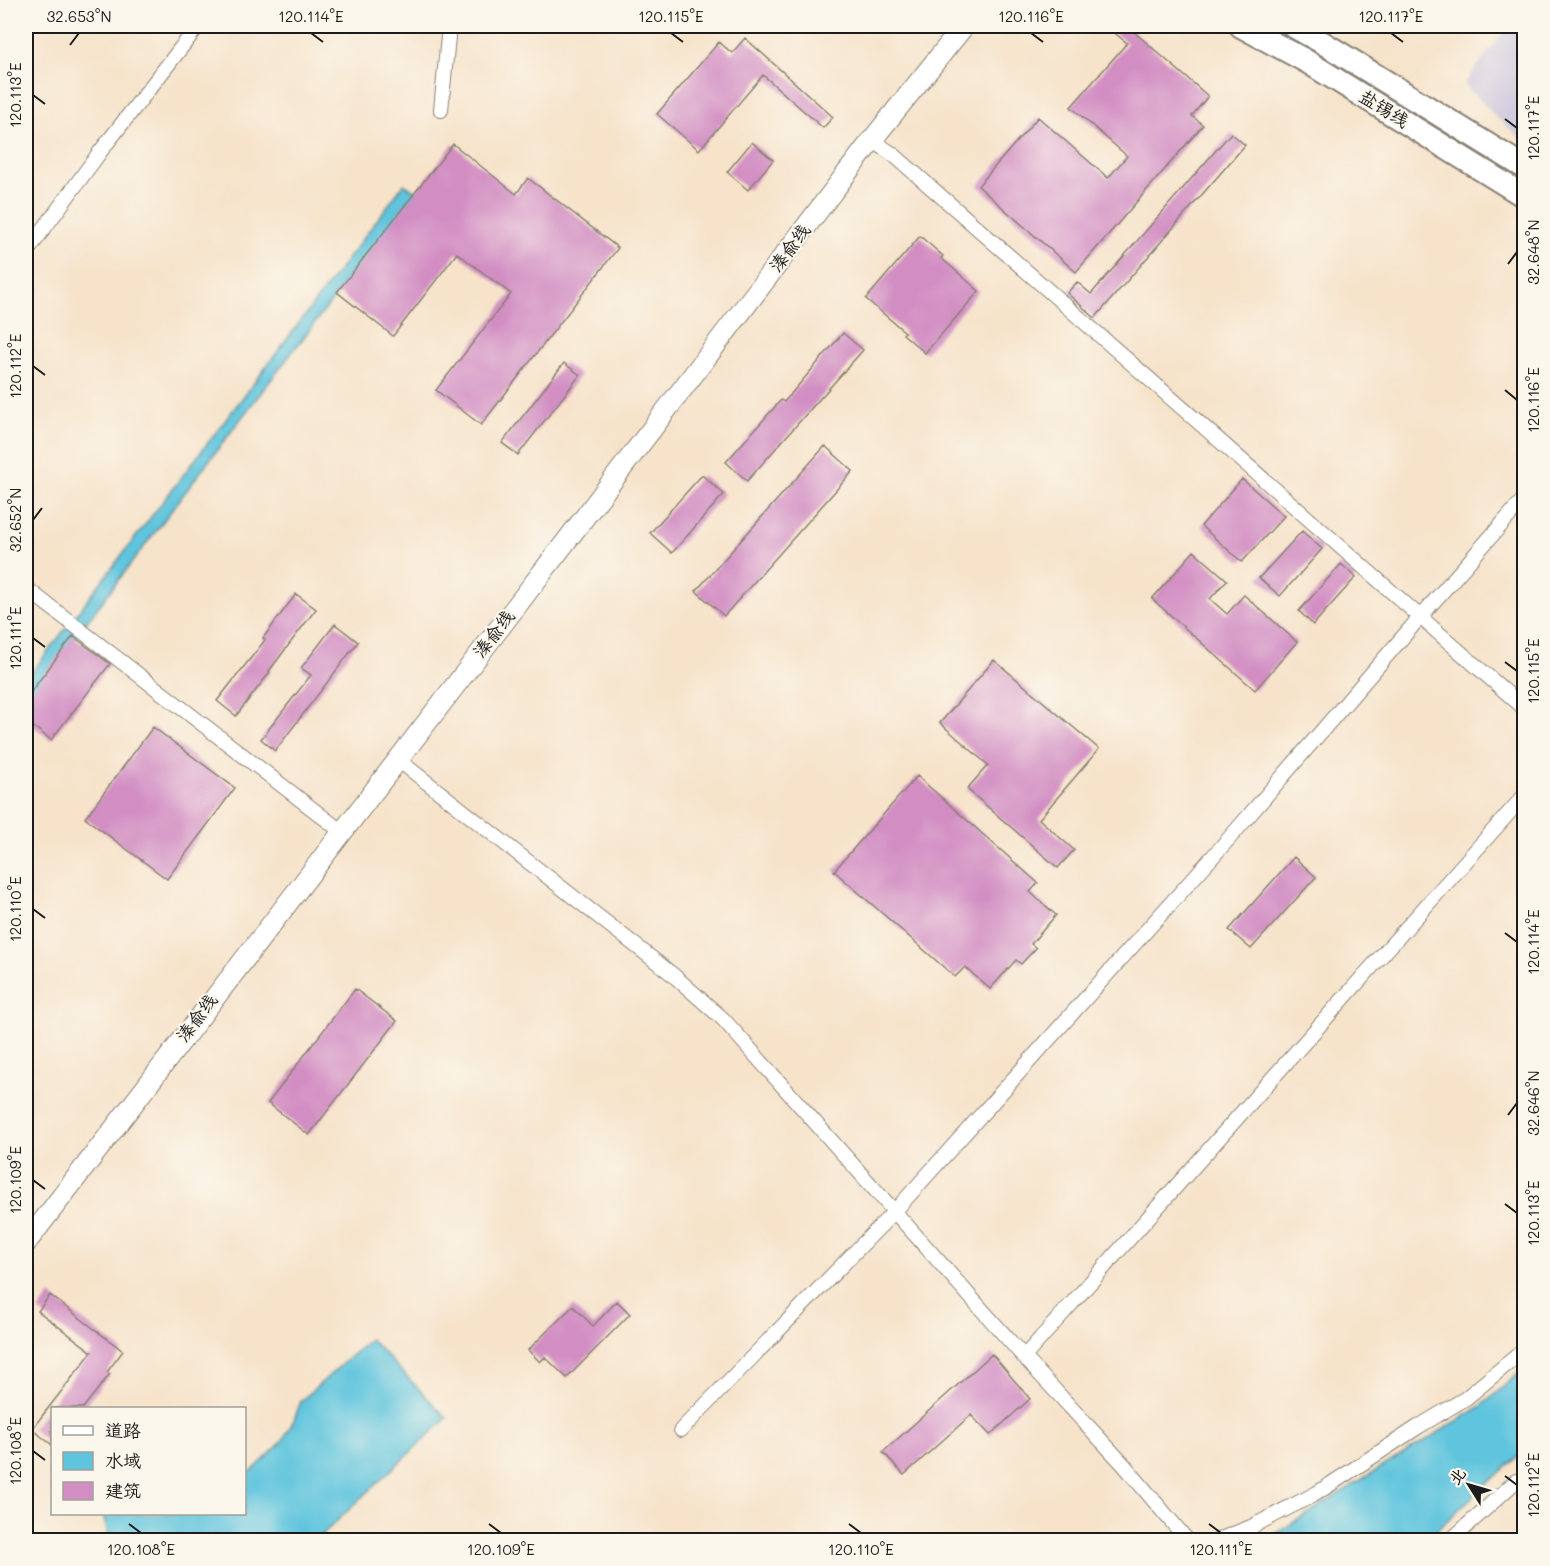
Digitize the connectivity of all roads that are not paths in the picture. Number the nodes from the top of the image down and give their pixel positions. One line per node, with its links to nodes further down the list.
1 (198, 26): 10 (street)
2 (449, 26): 6 (street)
3 (964, 26): 7 (main road, 溱俞线)
4 (1241, 26): 9 (main road, 盐锡线)
5 (1293, 26): 8 (main road, 盐锡线)
6 (441, 110)
7 (872, 140): 13 (street); 15 (main road, 溱俞线)
8 (1524, 167)
9 (1524, 196)
10 (26, 253)
11 (1524, 499): 13 (street)
12 (26, 588): 17 (street)
13 (1421, 616): 14 (street); 18 (street)
14 (1524, 708)
15 (398, 759): 17 (main road, 溱俞线); 18 (street)
16 (1524, 796): 21 (street)
17 (341, 831): 19 (main road, 溱俞线)
18 (894, 1212): 21 (street); 22 (street)
19 (26, 1243)
20 (1524, 1350): 25 (street)
21 (1024, 1357): 24 (street)
22 (681, 1430)
23 (1524, 1479): 26 (street)
24 (1187, 1540)
25 (1218, 1540)
26 (1451, 1540)

